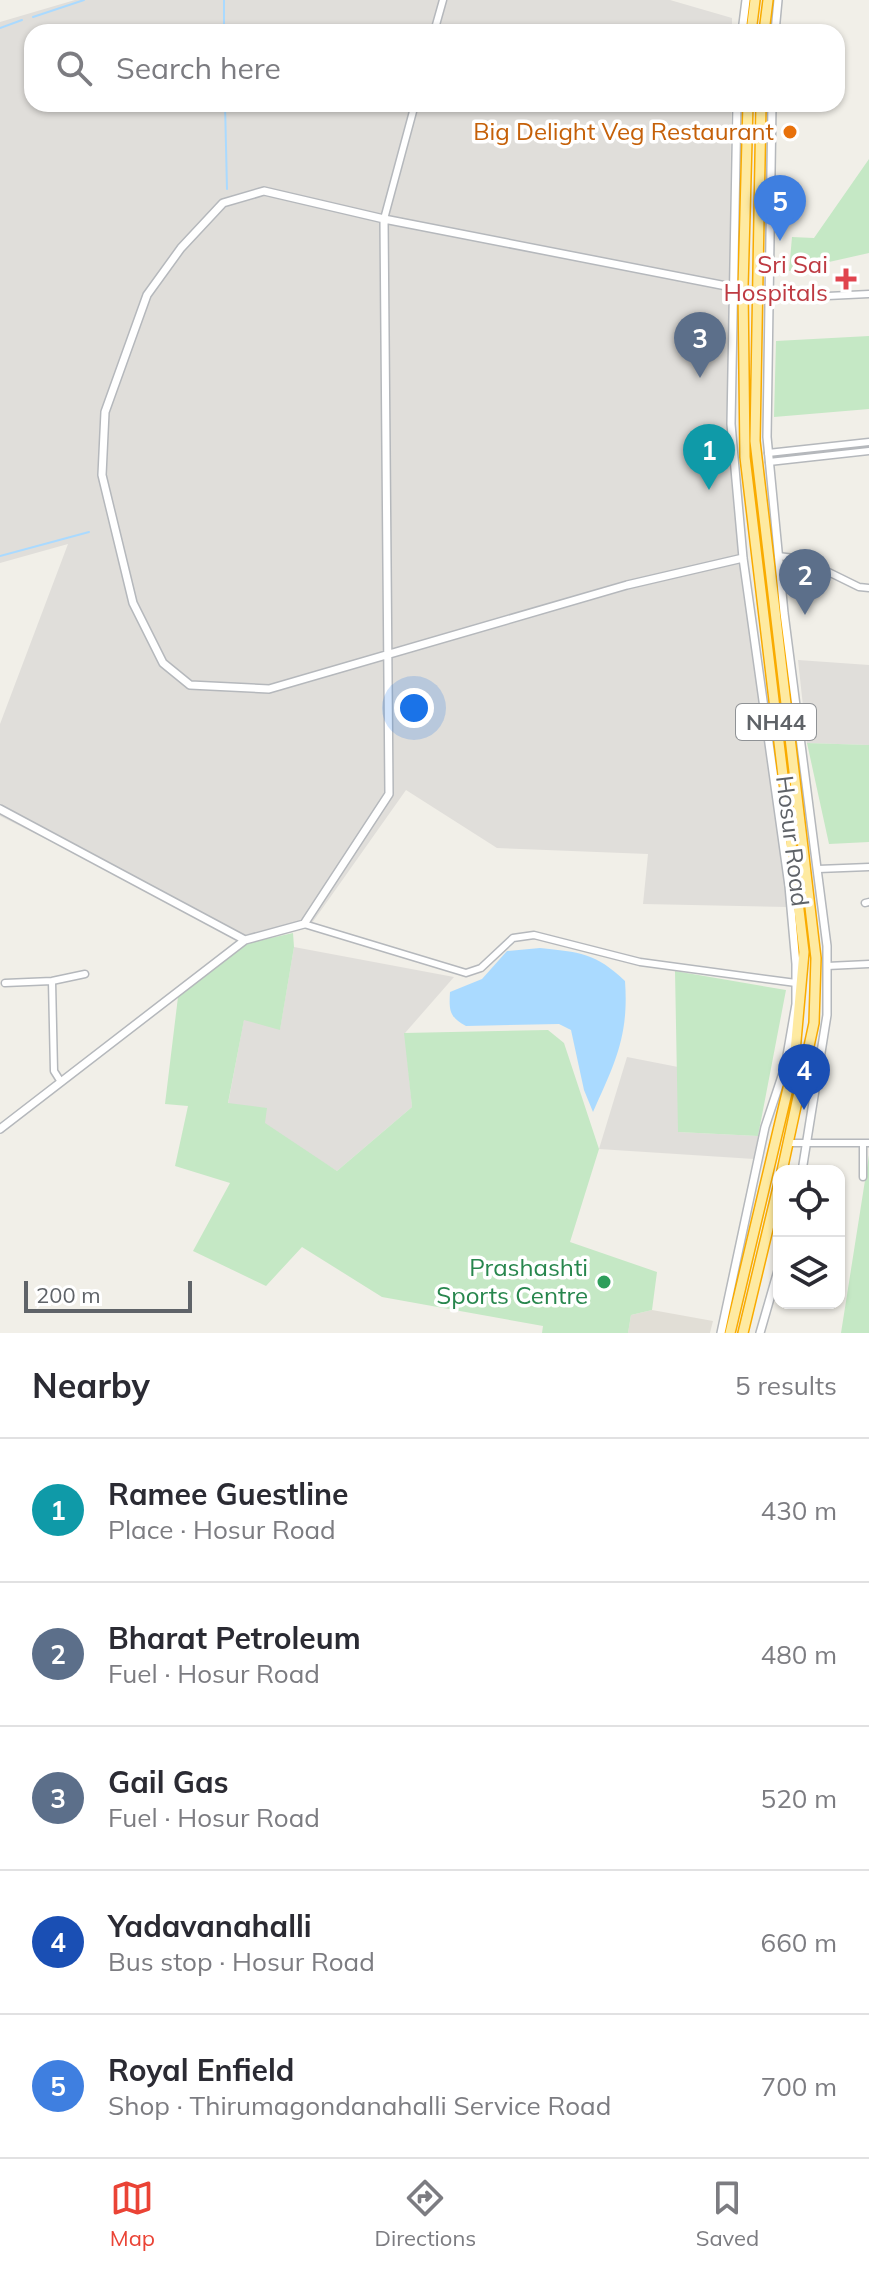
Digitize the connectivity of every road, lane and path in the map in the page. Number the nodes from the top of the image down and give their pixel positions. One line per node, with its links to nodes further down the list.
1 (443, 0): 6 (street)
2 (746, 0): 7 (street)
3 (755, 0): 8 (highway)
4 (768, 0): 9 (highway)
5 (778, 0): 10 (street)
6 (436, 24)
7 (743, 24)
8 (752, 24)
9 (765, 24)
10 (776, 24)
11 (413, 112): 16 (street)
12 (737, 112): 17 (street)
13 (748, 112): 17 (highway, Hosur Road / NH44)
14 (761, 112): 19 (highway, Hosur Road / NH44)
15 (772, 112): 18 (street)
16 (384, 219): 17 (street); 27 (street); 27 (street)
17 (739, 290): 19 (street); 25 (street); 31 (highway, Hosur Road / NH44)
18 (767, 290): 19 (street); 20 (street); 23 (street)
19 (756, 292): 42 (highway, Hosur Road / NH44)
20 (869, 294)
21 (869, 442): 23 (street)
22 (869, 451): 23 (street)
23 (769, 457): 24 (street)
24 (778, 556): 26 (street); 30 (street)
25 (743, 558): 27 (street); 31 (street)
26 (869, 588)
27 (386, 655): 32 (street)
28 (0, 809): 33 (street)
29 (869, 867): 30 (street)
30 (818, 869): 35 (street)
31 (795, 901): 39 (street); 49 (highway, Hosur Road / NH44)
32 (304, 924): 33 (street); 39 (street)
33 (245, 940): 40 (street)
34 (869, 964): 35 (street)
35 (827, 966): 44 (street)
36 (85, 974): 37 (street)
37 (52, 981): 38 (street); 40 (street)
38 (5, 983)
39 (796, 983): 49 (street)
40 (61, 1082): 41 (street)
41 (0, 1129)
42 (788, 1143): 44 (street); 45 (highway, Hosur Road / NH44)
43 (866, 1143): 44 (street); 47 (street)
44 (806, 1144): 46 (street)
45 (783, 1165)
46 (803, 1165)
47 (863, 1177)
48 (773, 1208): 53 (highway)
49 (745, 1249): 51 (street); 52 (highway, Hosur Road / NH44)
50 (773, 1288): 54 (street)
51 (721, 1333)
52 (730, 1333)
53 (743, 1333)
54 (760, 1333)

